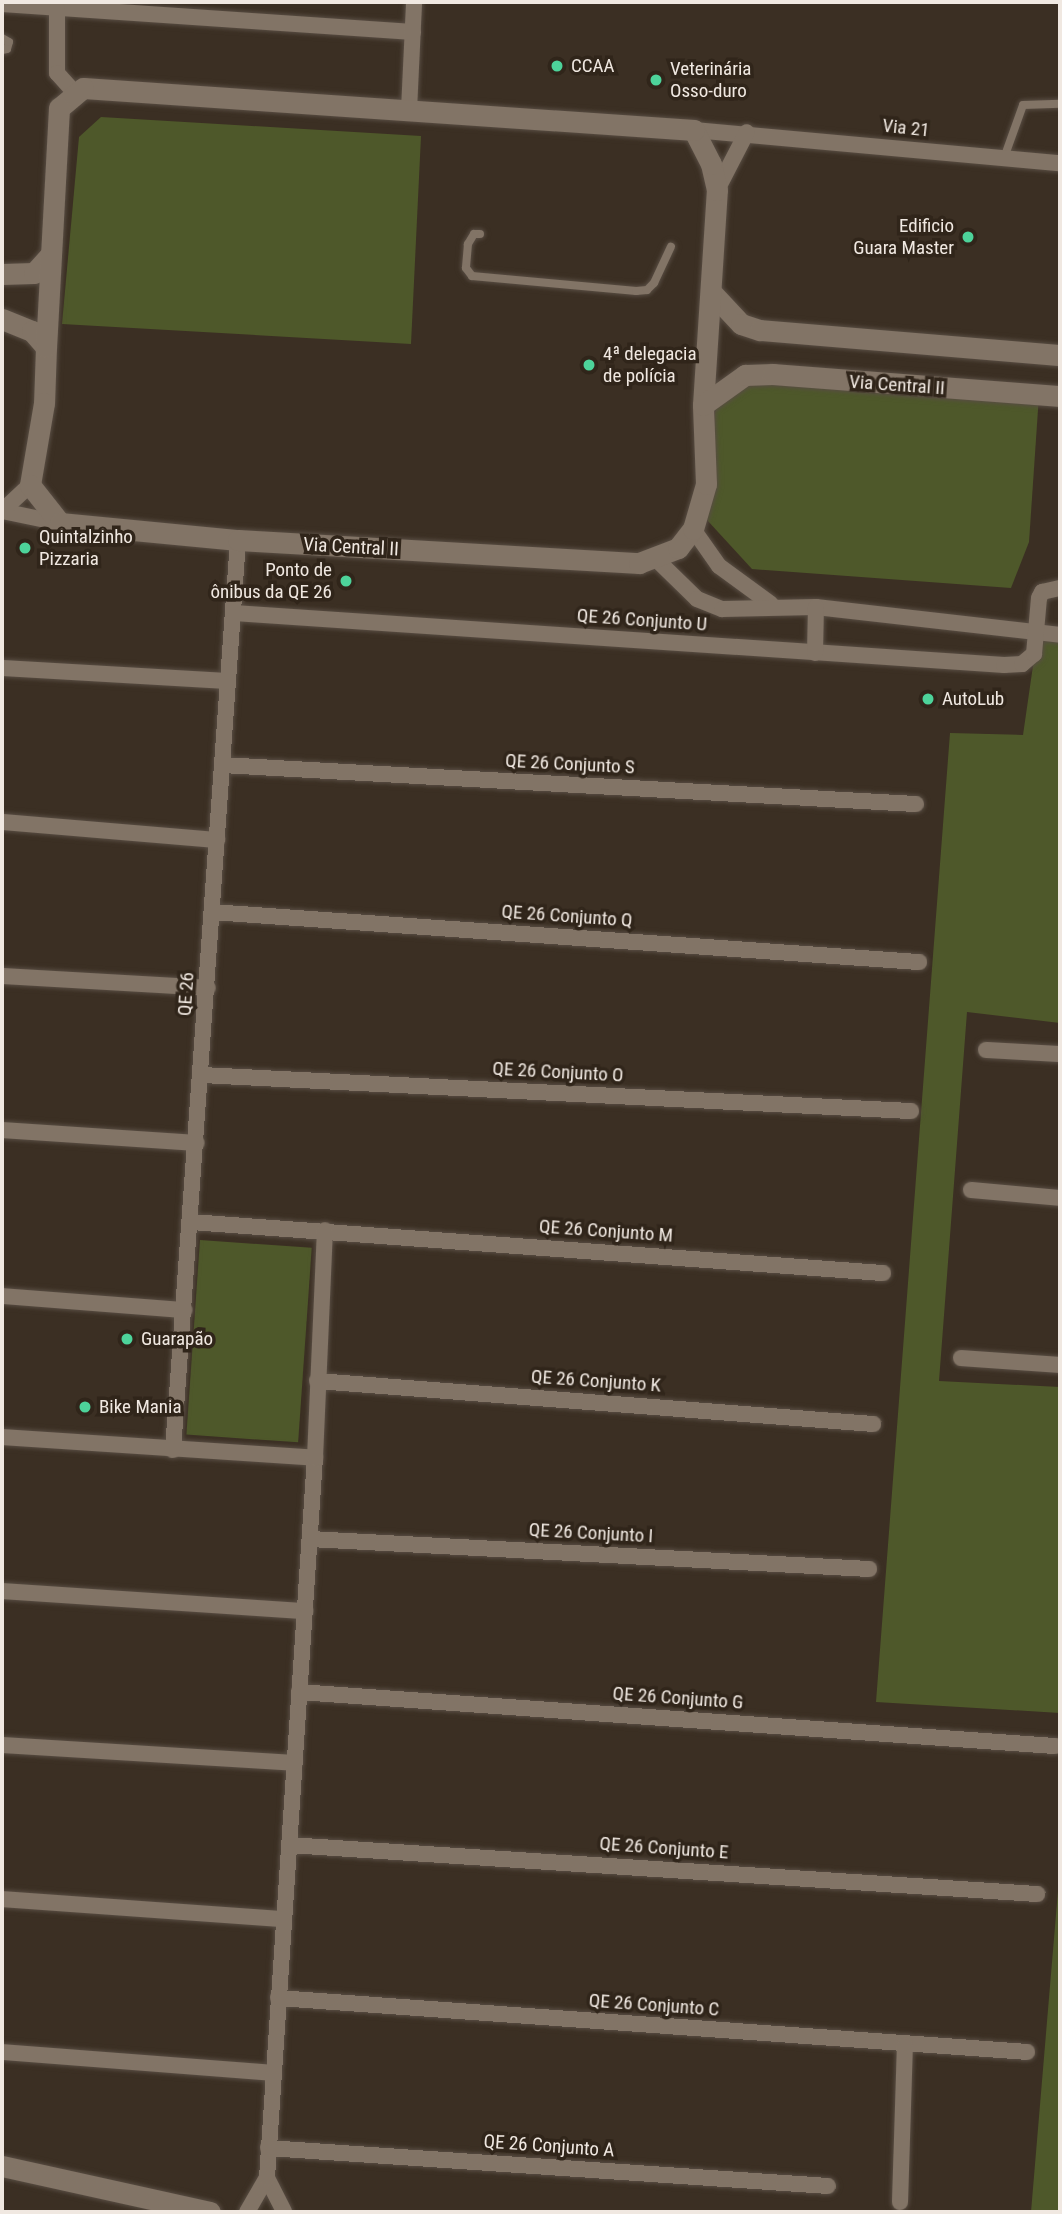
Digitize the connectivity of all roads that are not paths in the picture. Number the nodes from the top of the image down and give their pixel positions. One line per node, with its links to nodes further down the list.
1 (414, 2): 4 (street)
2 (2, 4): 3 (street)
3 (57, 9): 4 (street); 7 (street)
4 (413, 32): 9 (street)
5 (2, 38): 6 (lane)
6 (2, 50)
7 (74, 92): 9 (street); 17 (street)
8 (1060, 104): 12 (lane)
9 (409, 110): 10 (street)
10 (694, 130): 11 (street, Via 21); 14 (street, Via Central II)
11 (747, 132): 12 (street, Via 21); 14 (street)
12 (1004, 161): 13 (street, Via 21)
13 (1060, 163)
14 (717, 190): 19 (street, Via Central II)
15 (480, 233): 16 (lane)
16 (671, 247)
17 (50, 256): 18 (street); 21 (street)
18 (2, 274)
19 (711, 292): 22 (street); 24 (street, Via Central II)
20 (2, 319): 21 (street)
21 (46, 346): 25 (street)
22 (1060, 355)
23 (1060, 396): 24 (street, Via Central II)
24 (703, 405): 28 (street, Via Central II)
25 (30, 485): 26 (street); 27 (street)
26 (2, 511): 27 (street)
27 (60, 523): 29 (street, Via Central II)
28 (693, 529): 30 (street, Via Central II); 32 (street)
29 (238, 540): 30 (street, Via Central II); 34 (street, QE 26)
30 (656, 559): 32 (street)
31 (1060, 588): 36 (street)
32 (771, 604): 33 (street)
33 (816, 607): 36 (street); 37 (street)
34 (234, 613): 37 (street, QE 26 Conjunto U); 39 (street, QE 26)
35 (1060, 635): 36 (street)
36 (1036, 639): 37 (street, QE 26 Conjunto U)
37 (815, 653)
38 (2, 668): 39 (street)
39 (228, 681): 40 (street, QE 26)
40 (222, 765): 41 (street, QE 26 Conjunto S); 43 (street, QE 26)
41 (916, 804)
42 (2, 822): 43 (street)
43 (217, 840): 44 (street, QE 26)
44 (212, 912): 45 (street, QE 26 Conjunto Q); 47 (street, QE 26)
45 (919, 962)
46 (2, 976): 47 (street)
47 (208, 988): 50 (street, QE 26)
48 (986, 1050): 49 (street)
49 (1060, 1054)
50 (201, 1075): 51 (street, QE 26 Conjunto O); 53 (street, QE 26)
51 (911, 1111)
52 (2, 1130): 53 (street)
53 (197, 1143): 56 (street, QE 26)
54 (971, 1190): 55 (street)
55 (1060, 1198)
56 (191, 1222): 57 (street, QE 26 Conjunto M); 60 (street, QE 26)
57 (325, 1230): 58 (street, QE 26 Conjunto M); 63 (street)
58 (883, 1273)
59 (2, 1296): 60 (street)
60 (184, 1310): 66 (street, QE 26)
61 (961, 1358): 62 (street)
62 (1060, 1365)
63 (317, 1381): 64 (street, QE 26 Conjunto K); 67 (street)
64 (873, 1424)
65 (2, 1437): 66 (street)
66 (173, 1450): 67 (street)
67 (316, 1458): 68 (street)
68 (310, 1539): 69 (street, QE 26 Conjunto I); 71 (street)
69 (869, 1569)
70 (2, 1591): 71 (street)
71 (305, 1611): 72 (street)
72 (299, 1692): 74 (street, QE 26 Conjunto G); 75 (street)
73 (2, 1745): 75 (street)
74 (1055, 1746)
75 (294, 1763): 76 (street)
76 (289, 1845): 77 (street, QE 26 Conjunto E); 79 (street)
77 (1037, 1894)
78 (2, 1899): 79 (street)
79 (284, 1919): 80 (street)
80 (278, 1997): 81 (street, QE 26 Conjunto C); 84 (street)
81 (905, 2045): 83 (street, QE 26 Conjunto C); 89 (street)
82 (2, 2052): 84 (street)
83 (1027, 2052)
84 (273, 2073): 85 (street)
85 (268, 2148): 87 (street); 88 (street, QE 26 Conjunto A)
86 (2, 2166): 90 (street)
87 (267, 2178): 91 (street); 92 (street)
88 (828, 2186)
89 (900, 2202)
90 (210, 2212)
91 (247, 2212)
92 (284, 2212)

